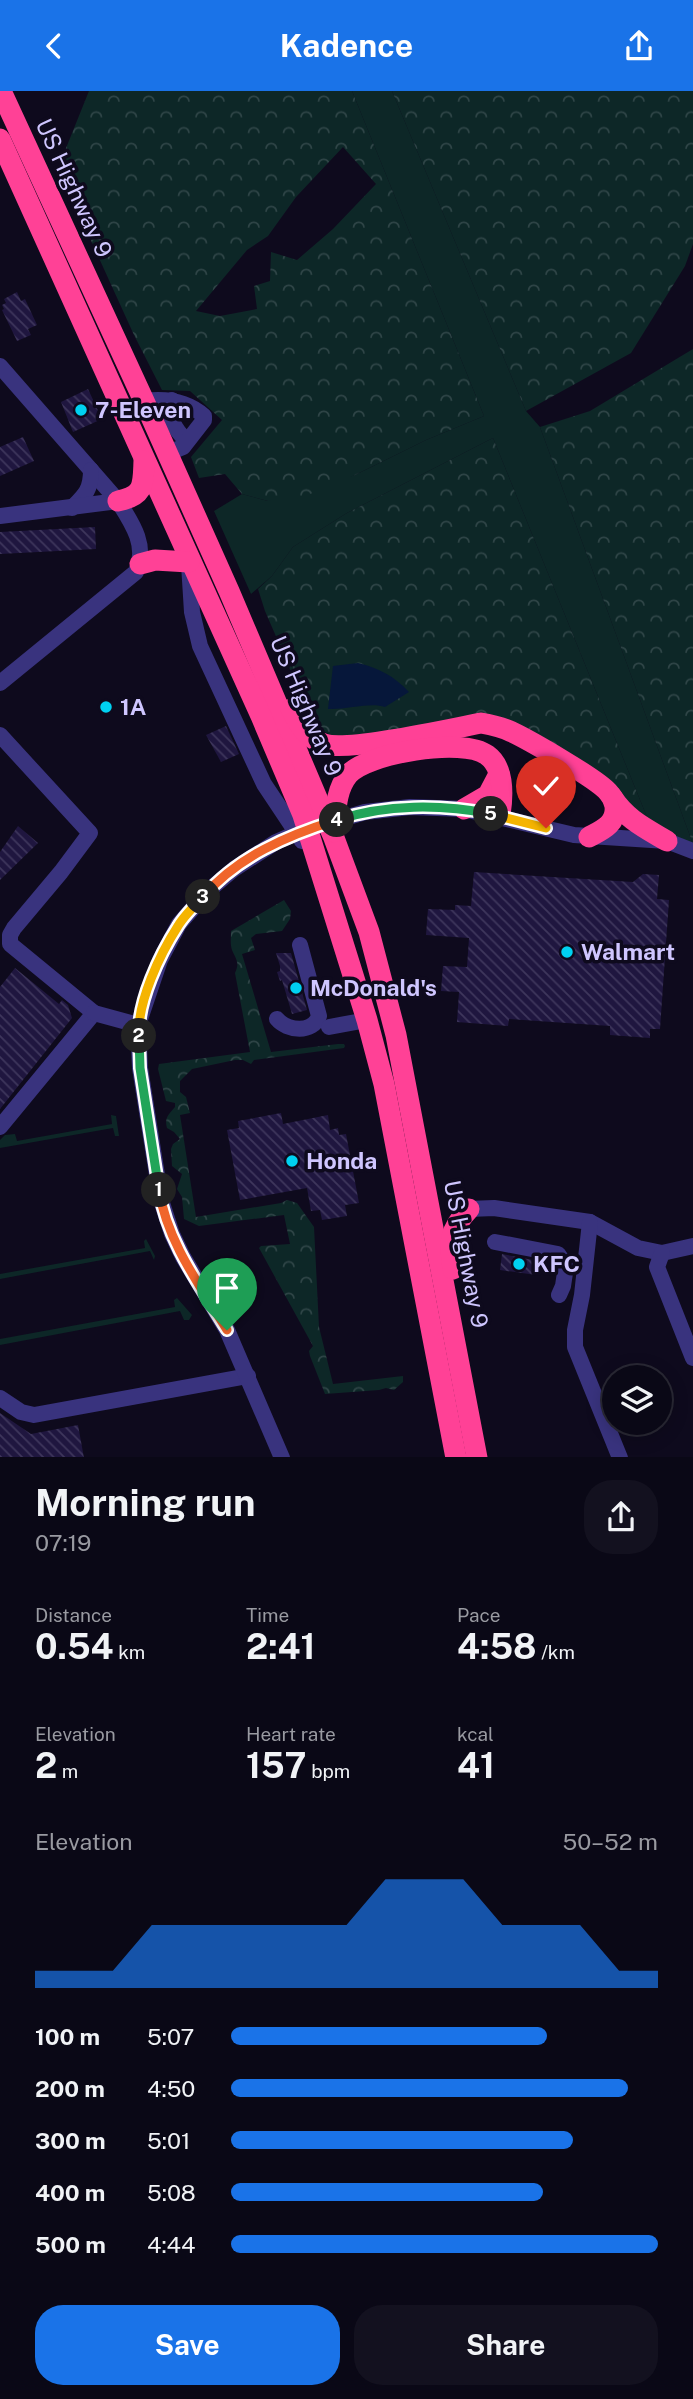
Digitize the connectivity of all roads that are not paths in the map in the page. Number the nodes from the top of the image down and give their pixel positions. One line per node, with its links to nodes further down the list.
1 (1, 91): 5 (highway, US Highway 9)
2 (0, 139): 8 (highway, US Highway 9)
3 (0, 366): 9 (street)
4 (172, 400): 5 (street); 6 (street); 6 (street)
5 (144, 401): 7 (highway, US Highway 9)
6 (187, 441): 7 (street)
7 (168, 453): 15 (highway, US Highway 9)
8 (144, 459): 10 (highway); 13 (highway, US Highway 9)
9 (91, 470): 10 (street); 11 (street)
10 (118, 501): 11 (street); 14 (street)
11 (72, 508): 12 (street)
12 (0, 516)
13 (189, 562): 14 (highway); 31 (highway, US Highway 9)
14 (140, 564): 16 (street)
15 (229, 590): 19 (highway); 23 (highway, US Highway 9)
16 (0, 683)
17 (0, 734): 26 (street)
18 (499, 774): 20 (highway); 21 (highway); 23 (highway)
19 (612, 797): 22 (highway); 24 (highway)
20 (464, 809): 21 (street); 32 (street)
21 (500, 815): 22 (street)
22 (589, 837): 24 (street)
23 (334, 838): 35 (highway, US Highway 9)
24 (667, 841): 25 (street)
25 (693, 851)
26 (10, 944): 28 (street); 29 (street)
27 (300, 945): 30 (street)
28 (0, 957)
29 (94, 1013): 32 (street); 34 (street)
30 (277, 1019)
31 (367, 1020): 33 (street); 46 (highway, US Highway 9)
32 (138, 1025): 43 (street)
33 (329, 1027)
34 (0, 1127)
35 (416, 1133): 36 (highway); 44 (highway, US Highway 9)
36 (469, 1209): 37 (street); 44 (highway)
37 (590, 1222): 40 (street); 51 (street)
38 (495, 1242): 41 (street)
39 (693, 1246): 40 (street)
40 (662, 1253): 42 (street)
41 (559, 1295)
42 (693, 1358)
43 (248, 1376): 45 (street); 47 (street)
44 (464, 1385): 50 (highway, US Highway 9)
45 (0, 1398)
46 (447, 1409): 48 (highway); 49 (highway, US Highway 9)
47 (282, 1457)
48 (448, 1457)
49 (456, 1457)
50 (477, 1457)
51 (620, 1457)

